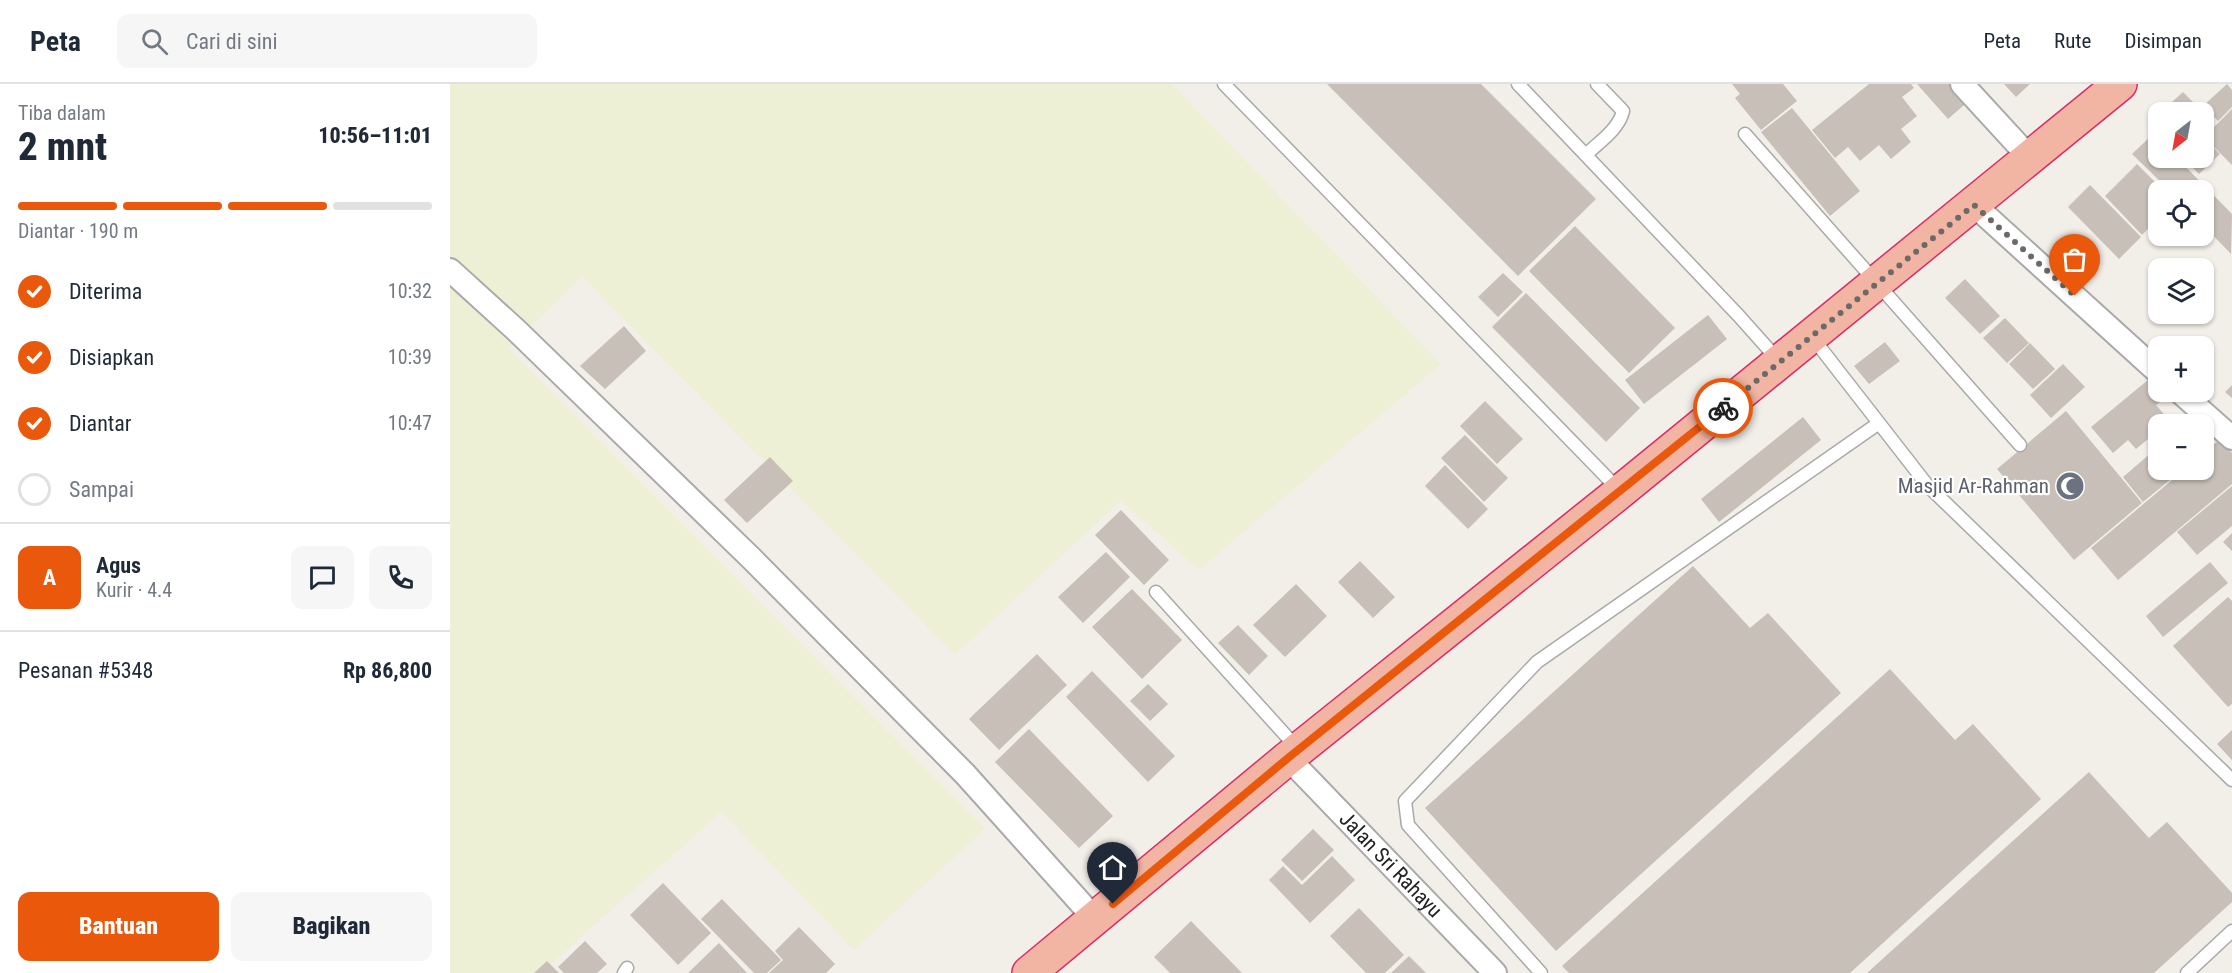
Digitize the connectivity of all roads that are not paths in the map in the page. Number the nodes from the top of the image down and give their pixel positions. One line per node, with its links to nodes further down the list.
1 (1224, 84): 19 (lane)
2 (1518, 84): 7 (lane)
3 (1597, 84): 7 (lane)
4 (1962, 84): 8 (street)
5 (2120, 84): 8 (highway)
6 (1746, 134): 11 (lane)
7 (1587, 154): 13 (lane)
8 (2030, 158): 9 (highway)
9 (1974, 205): 11 (highway); 14 (street)
10 (451, 274): 23 (street)
11 (1878, 283): 12 (highway); 18 (lane)
12 (1812, 336): 13 (highway); 16 (lane)
13 (1780, 362): 19 (highway)
14 (2148, 363)
15 (2191, 402): 17 (street)
16 (1879, 423): 22 (lane); 27 (lane)
17 (2232, 438)
18 (2020, 445)
19 (1621, 491): 21 (highway)
20 (1156, 592): 21 (lane)
21 (1293, 754): 23 (highway); 26 (street, Jalan Sri Rahayu)
22 (2232, 780)
23 (1095, 919): 25 (highway)
24 (2232, 931): 28 (lane)
25 (1029, 973)
26 (1495, 973)
27 (1540, 973)
28 (2187, 973)

